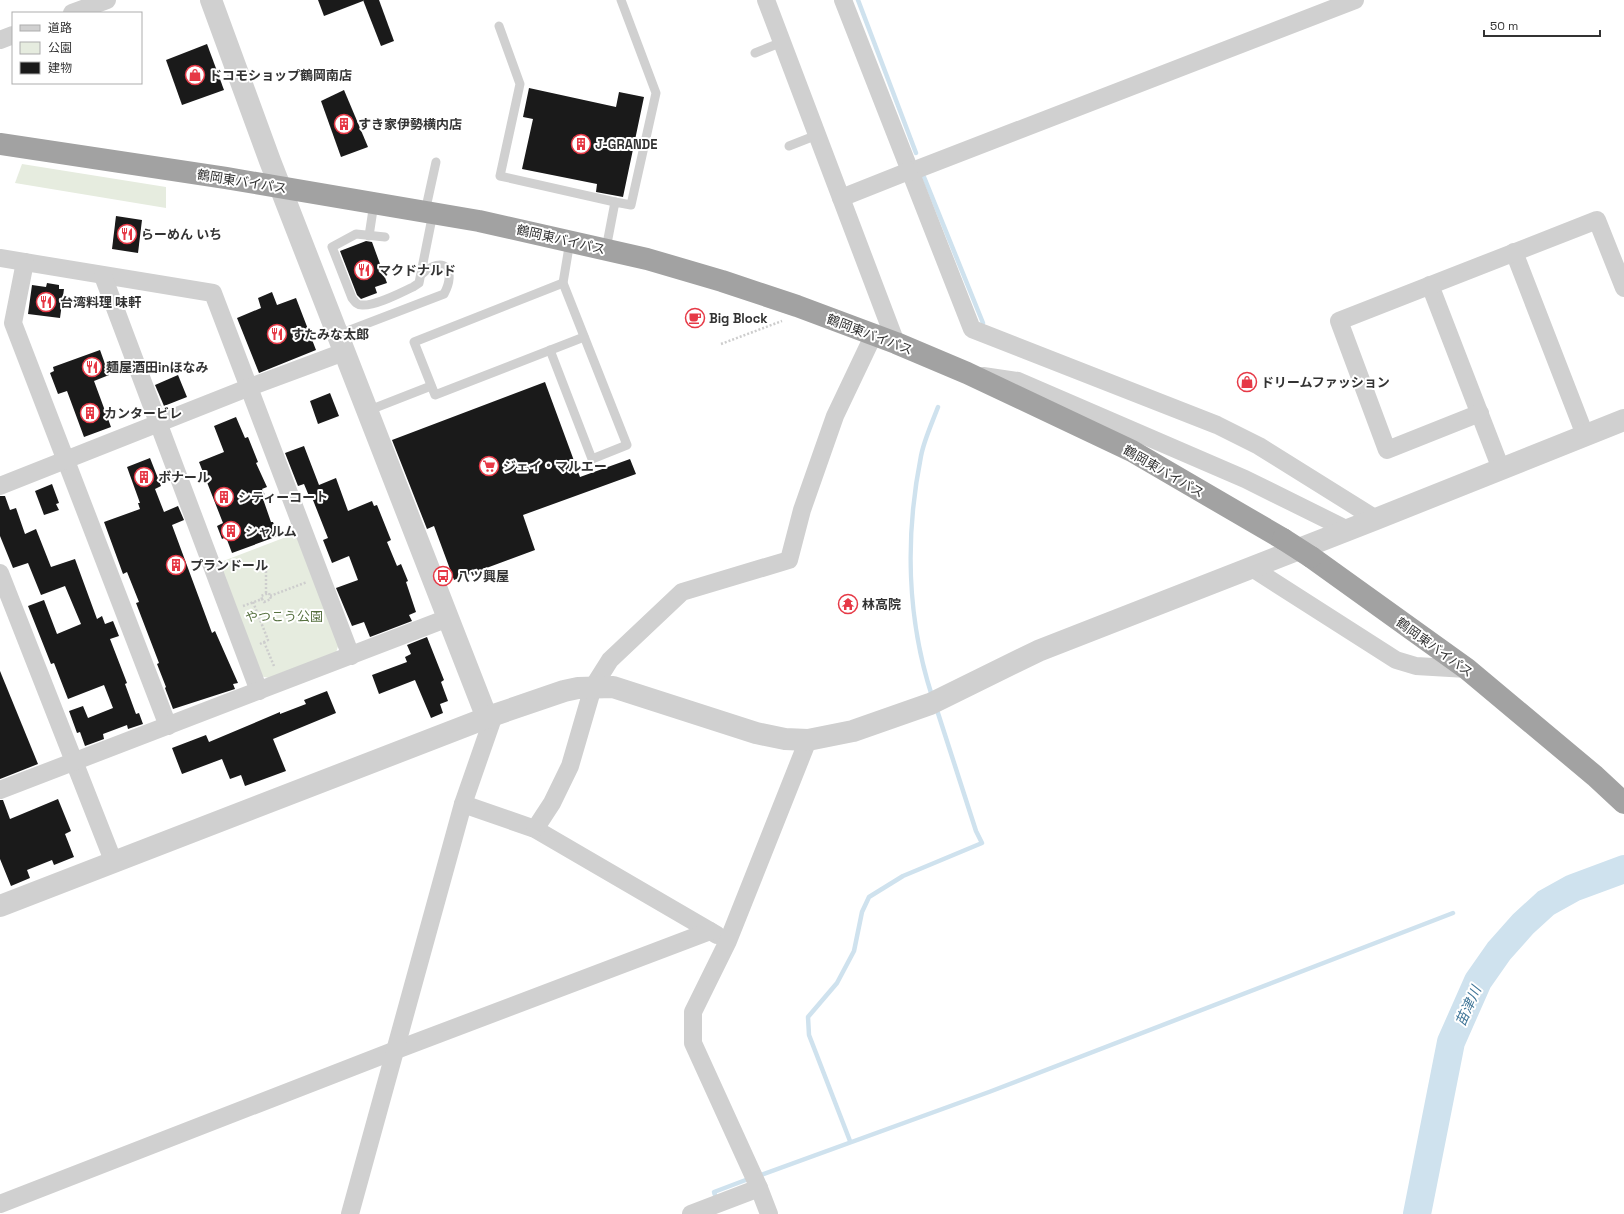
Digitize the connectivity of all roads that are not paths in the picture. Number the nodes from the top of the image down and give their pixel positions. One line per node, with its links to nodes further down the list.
1 (107, 0): 7 (street)
2 (211, 0): 18 (street)
3 (621, 0): 20 (lane)
4 (766, 0): 11 (street)
5 (844, 0): 17 (street)
6 (1355, 0): 17 (street)
7 (79, 7)
8 (499, 26): 20 (lane)
9 (12, 35): 10 (street)
10 (0, 40)
11 (782, 42): 12 (lane); 13 (street)
12 (755, 53)
13 (817, 135): 15 (lane); 19 (street)
14 (0, 144): 18 (highway, 鶴岡東バイパス)
15 (789, 146)
16 (436, 162): 22 (lane)
17 (909, 172): 19 (street); 51 (street)
18 (280, 187): 21 (highway, 鶴岡東バイパス); 38 (street)
19 (841, 198): 37 (street)
20 (615, 202): 26 (lane)
21 (374, 203): 22 (highway, 鶴岡東バイパス); 23 (lane)
22 (429, 213): 25 (highway, 鶴岡東バイパス); 30 (lane)
23 (369, 236): 24 (lane); 30 (lane)
24 (385, 237)
25 (570, 241): 26 (highway, 鶴岡東バイパス); 32 (lane)
26 (606, 249): 35 (highway, 鶴岡東バイパス)
27 (1514, 252): 33 (street); 34 (street); 47 (street)
28 (0, 258): 29 (street)
29 (25, 262): 31 (street); 48 (street)
30 (422, 274): 38 (lane)
31 (103, 276): 42 (street); 46 (street)
32 (563, 283): 36 (lane); 41 (lane)
33 (1430, 285): 44 (street); 44 (street)
34 (1624, 288)
35 (874, 334): 37 (highway, 鶴岡東バイパス); 58 (street)
36 (584, 337): 39 (lane); 39 (lane)
37 (896, 343): 40 (highway, 鶴岡東バイパス)
38 (341, 344): 42 (street); 43 (street)
39 (550, 350): 41 (lane)
40 (967, 373): 52 (street); 57 (highway, 鶴岡東バイパス, bridge)
41 (431, 386): 43 (lane)
42 (250, 387): 46 (street); 56 (street)
43 (367, 411): 55 (street)
44 (1480, 413): 49 (street)
45 (1624, 420): 47 (street)
46 (159, 424): 48 (street); 59 (street)
47 (1585, 435): 49 (street)
48 (65, 460): 50 (street); 61 (street)
49 (1501, 469): 51 (street)
50 (0, 486)
51 (1376, 520): 52 (street)
52 (1348, 530): 53 (street)
53 (1252, 568): 57 (street); 62 (street)
54 (0, 573): 63 (street)
55 (448, 618): 56 (street); 60 (street)
56 (351, 656): 59 (street)
57 (1467, 669): 65 (highway, 鶴岡東バイパス)
58 (593, 687): 60 (street); 62 (street); 67 (street)
59 (259, 691): 61 (street)
60 (490, 716): 66 (street); 68 (street)
61 (168, 726): 63 (street)
62 (808, 740): 71 (street)
63 (73, 761): 64 (street); 68 (street)
64 (0, 790)
65 (1624, 803)
66 (463, 804): 67 (street); 72 (street)
67 (535, 829): 70 (street)
68 (114, 863): 69 (street)
69 (0, 906)
70 (710, 931): 71 (street); 72 (street)
71 (728, 941): 73 (street)
72 (396, 1050): 74 (street); 75 (street)
73 (759, 1188): 76 (street); 77 (street)
74 (0, 1204)
75 (350, 1214)
76 (691, 1214)
77 (769, 1214)

